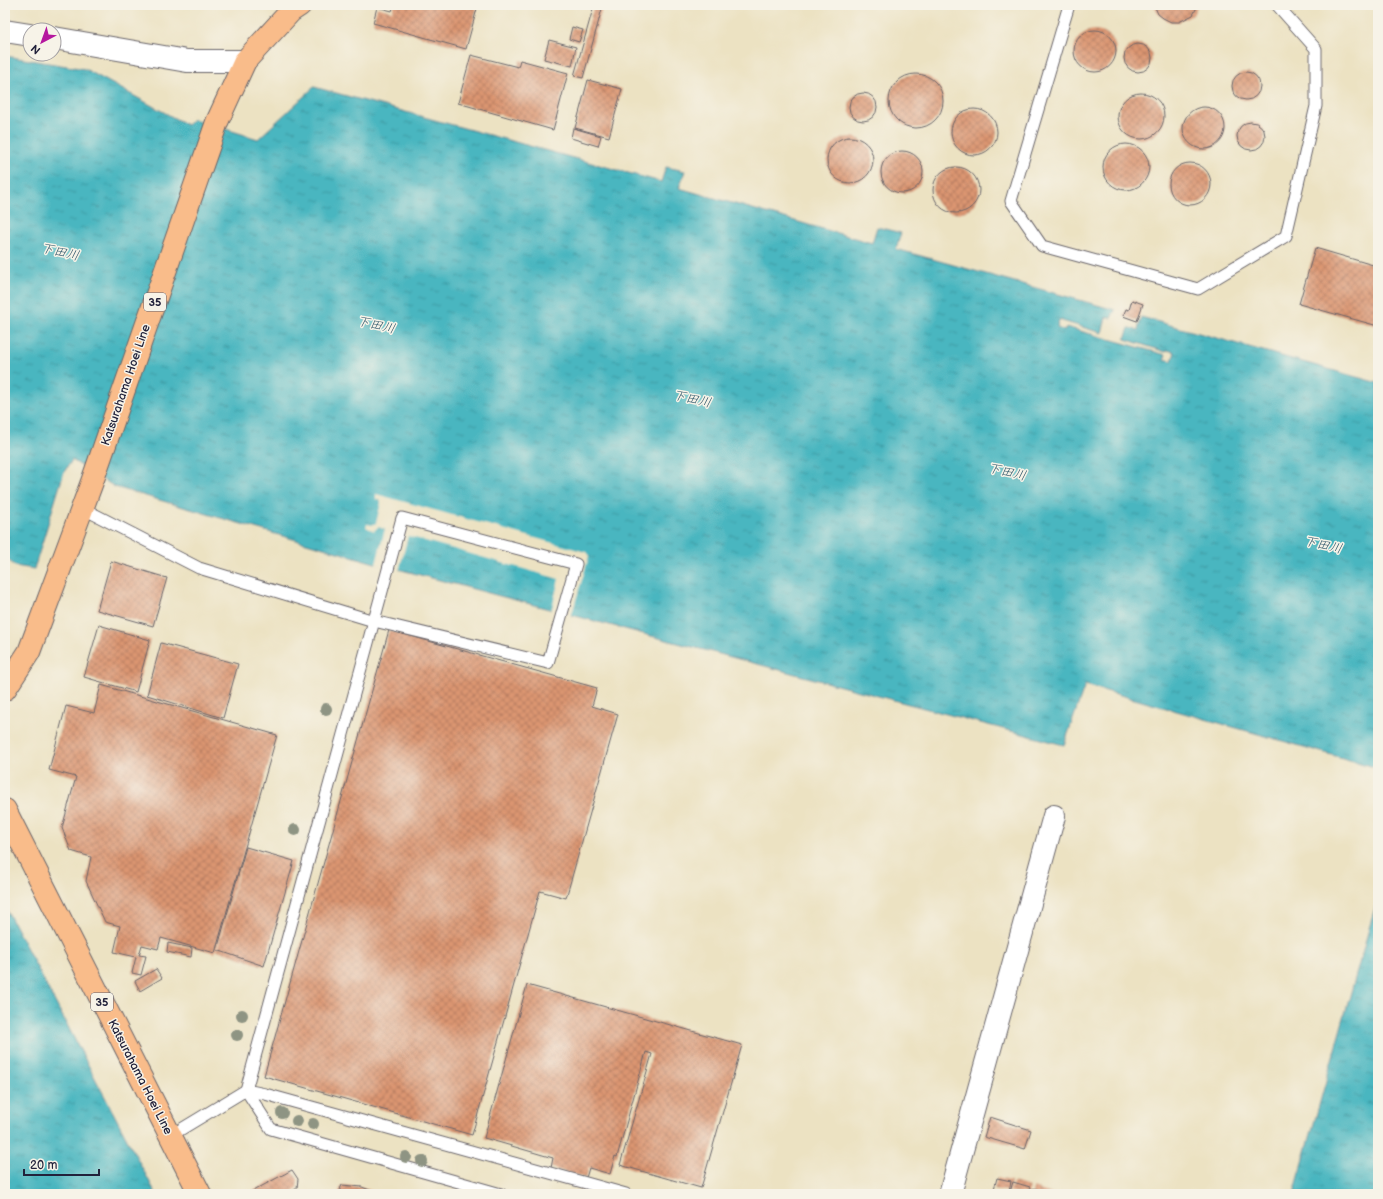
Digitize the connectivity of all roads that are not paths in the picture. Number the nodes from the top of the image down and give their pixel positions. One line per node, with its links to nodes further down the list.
1 (300, 5): 7 (main road, Katsurahama Hoei Line / 35)
2 (1069, 5): 3 (lane)
3 (1277, 5)
4 (5, 31): 5 (street)
5 (22, 34)
6 (62, 39): 7 (street)
7 (246, 61): 8 (main road, Katsurahama Hoei Line / 35)
8 (82, 508): 9 (lane); 10 (main road, Katsurahama Hoei Line / 35)
9 (374, 621): 9 (lane); 13 (lane)
10 (5, 689)
11 (5, 810): 14 (main road, Katsurahama Hoei Line / 35)
12 (1054, 816): 18 (street)
13 (246, 1090): 14 (lane); 16 (lane); 17 (lane)
14 (170, 1136): 15 (main road, Katsurahama Hoei Line / 35)
15 (200, 1194)
16 (502, 1194)
17 (626, 1194)
18 (950, 1194)

